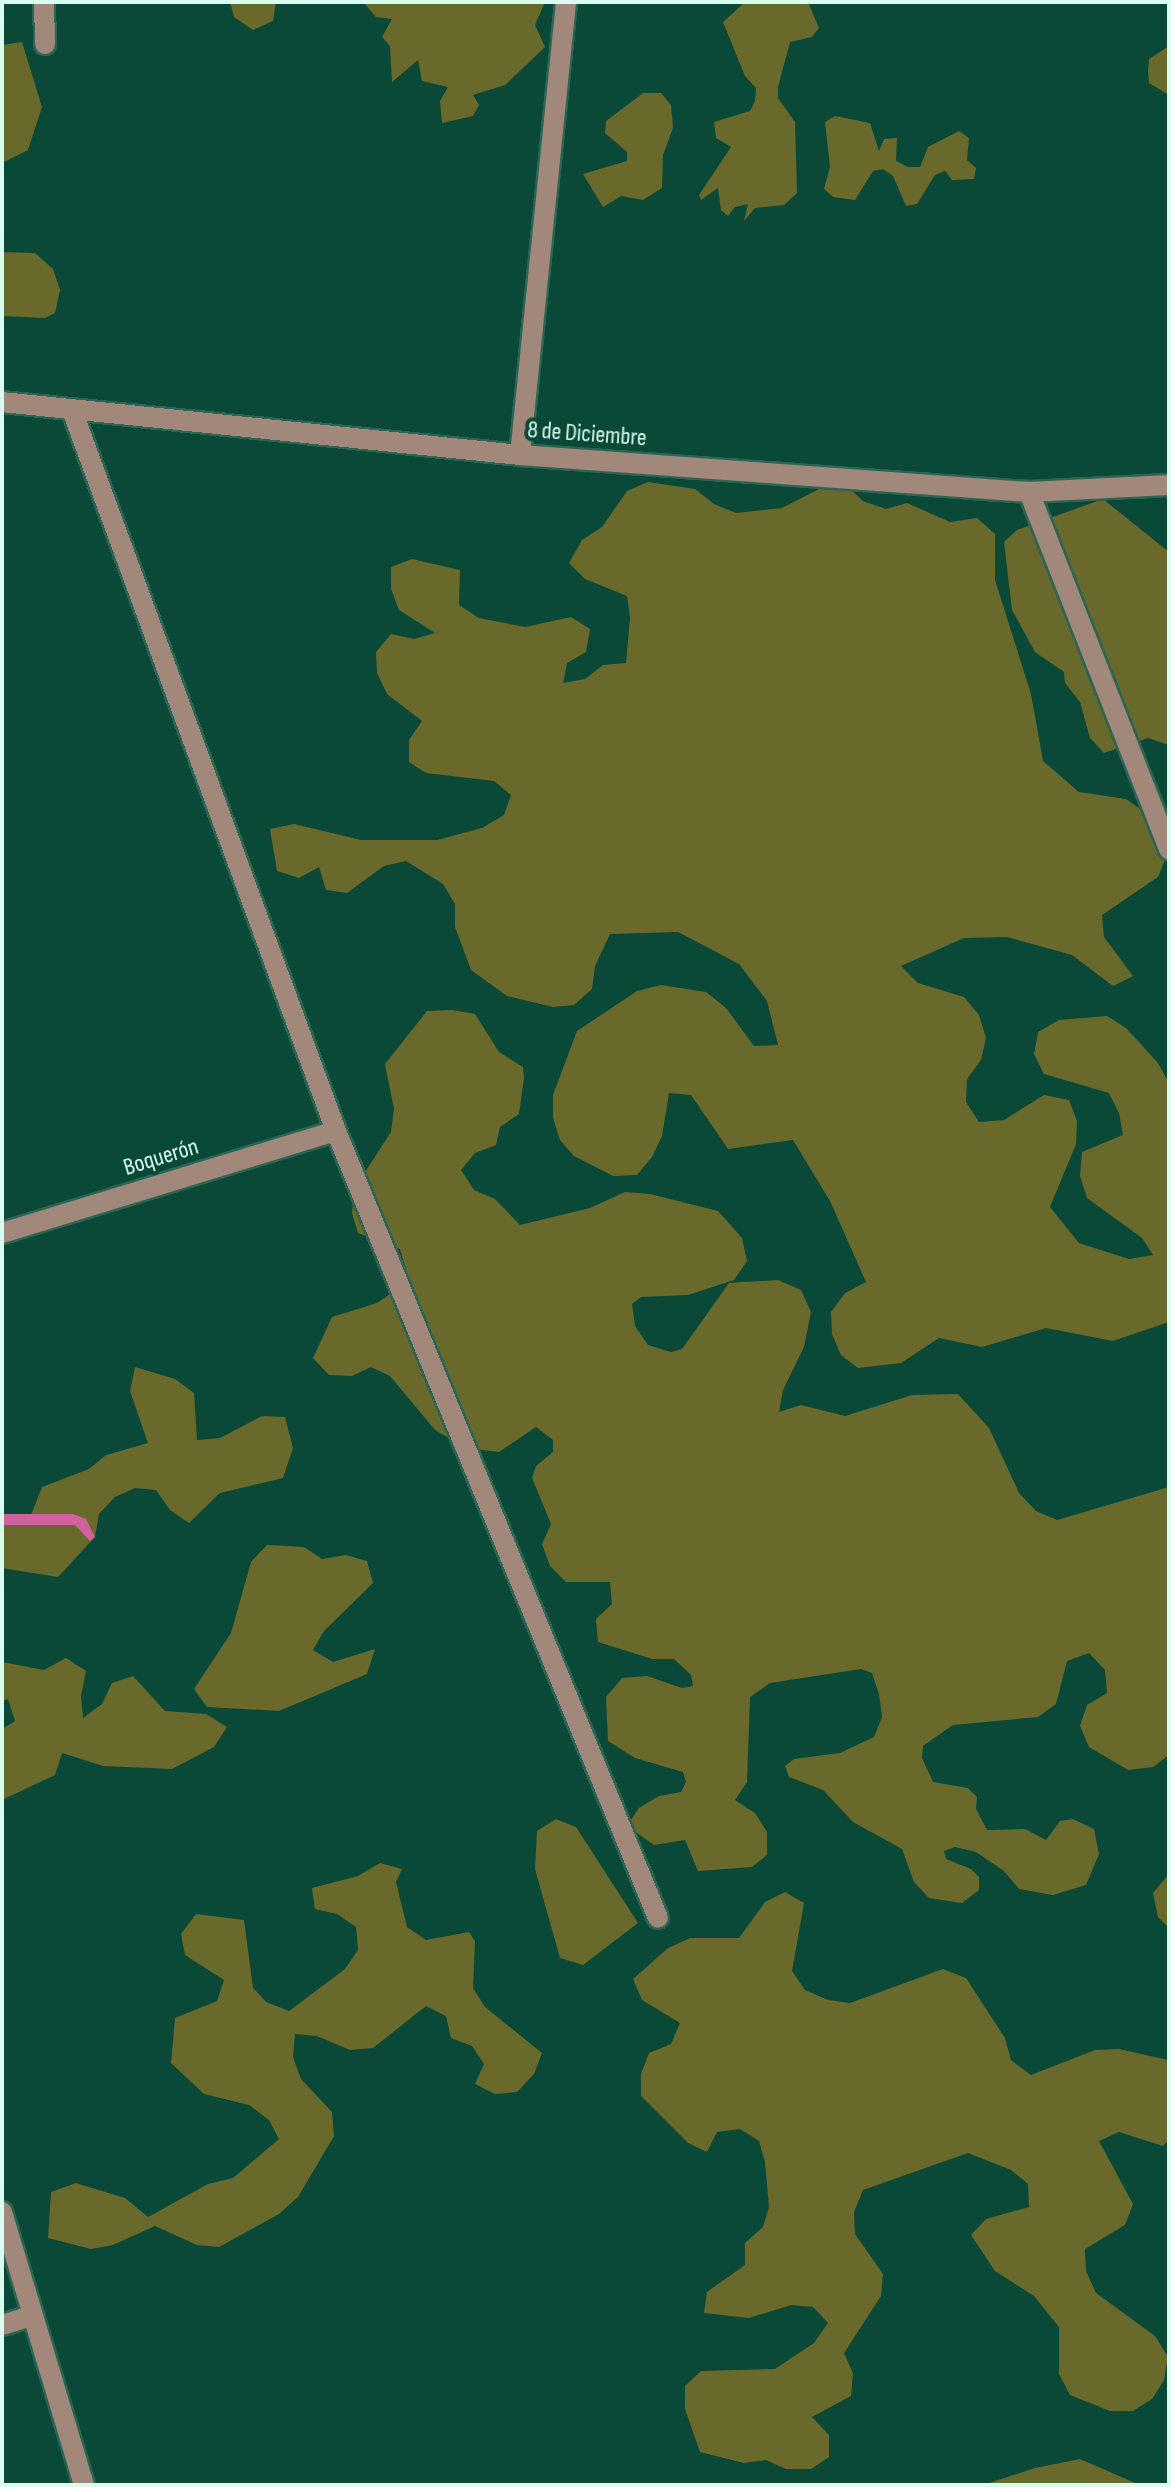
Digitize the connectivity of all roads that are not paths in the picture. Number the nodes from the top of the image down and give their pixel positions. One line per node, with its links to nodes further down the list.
1 (44, 2): 3 (street)
2 (566, 2): 6 (street)
3 (45, 44)
4 (2, 402): 5 (street, 8 de Diciembre)
5 (72, 410): 6 (street, 8 de Diciembre); 10 (street)
6 (520, 455): 8 (street, 8 de Diciembre)
7 (1169, 485): 8 (street, 8 de Diciembre)
8 (1029, 492): 9 (street)
9 (1169, 850)
10 (336, 1131): 11 (street, Boquerón); 12 (street)
11 (2, 1233)
12 (658, 1918)
13 (2, 2212): 14 (street)
14 (32, 2316): 15 (street); 16 (street)
15 (2, 2325)
16 (84, 2485)

